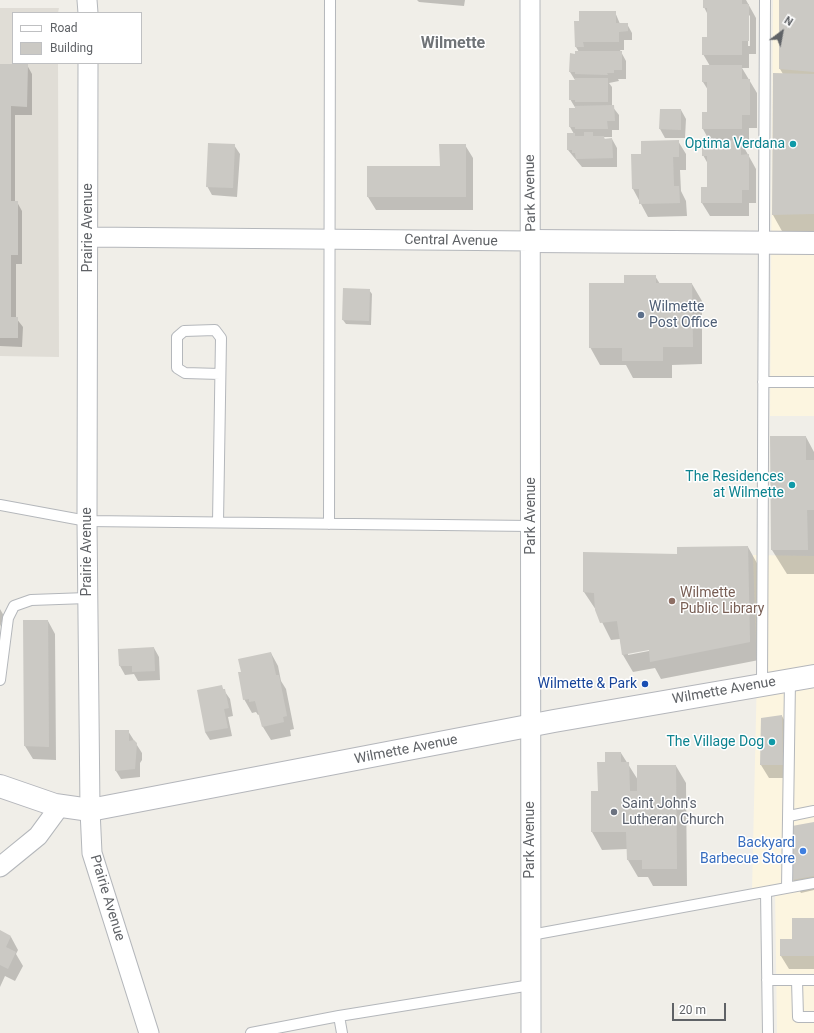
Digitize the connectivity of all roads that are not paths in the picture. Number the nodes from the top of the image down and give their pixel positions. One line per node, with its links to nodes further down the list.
1 (87, 0): 5 (street)
2 (330, 0): 8 (lane)
3 (530, 0): 9 (street, Park Avenue)
4 (765, 0): 10 (lane)
5 (88, 12)
6 (88, 64): 7 (street, Prairie Avenue)
7 (88, 237): 8 (street, Central Avenue); 16 (street, Prairie Avenue)
8 (329, 240): 9 (street, Central Avenue); 18 (lane)
9 (531, 241): 10 (street, Central Avenue); 19 (street, Park Avenue)
10 (764, 243): 11 (street, Central Avenue); 13 (lane)
11 (814, 243)
12 (220, 374): 12 (lane); 17 (lane)
13 (763, 382): 14 (lane); 24 (lane)
14 (814, 382)
15 (0, 505): 16 (lane)
16 (87, 521): 17 (lane); 20 (street, Prairie Avenue)
17 (218, 522): 18 (lane)
18 (329, 524): 19 (lane)
19 (531, 526): 25 (street, Park Avenue)
20 (87, 598): 22 (lane); 28 (street, Prairie Avenue)
21 (814, 676): 23 (street, Wilmette Avenue)
22 (0, 680)
23 (790, 680): 24 (street, Wilmette Avenue); 30 (lane)
24 (762, 685): 25 (street, Wilmette Avenue)
25 (530, 726): 28 (street, Wilmette Avenue); 35 (street, Park Avenue)
26 (0, 786): 27 (street, Wilmette Avenue)
27 (60, 806): 28 (street, Wilmette Avenue); 31 (street)
28 (90, 810): 42 (street, Prairie Avenue)
29 (814, 811): 30 (lane)
30 (788, 816): 33 (lane)
31 (0, 867)
32 (814, 883): 33 (lane)
33 (787, 888): 34 (lane)
34 (766, 892): 35 (lane); 36 (lane)
35 (531, 935): 39 (street, Park Avenue)
36 (767, 980): 37 (lane); 46 (lane)
37 (798, 980): 38 (lane); 41 (lane)
38 (814, 980)
39 (531, 986): 40 (lane); 45 (street, Park Avenue)
40 (339, 1016): 43 (lane); 44 (lane)
41 (814, 1017)
42 (148, 1033)
43 (252, 1033)
44 (342, 1033)
45 (531, 1033)
46 (768, 1033)

